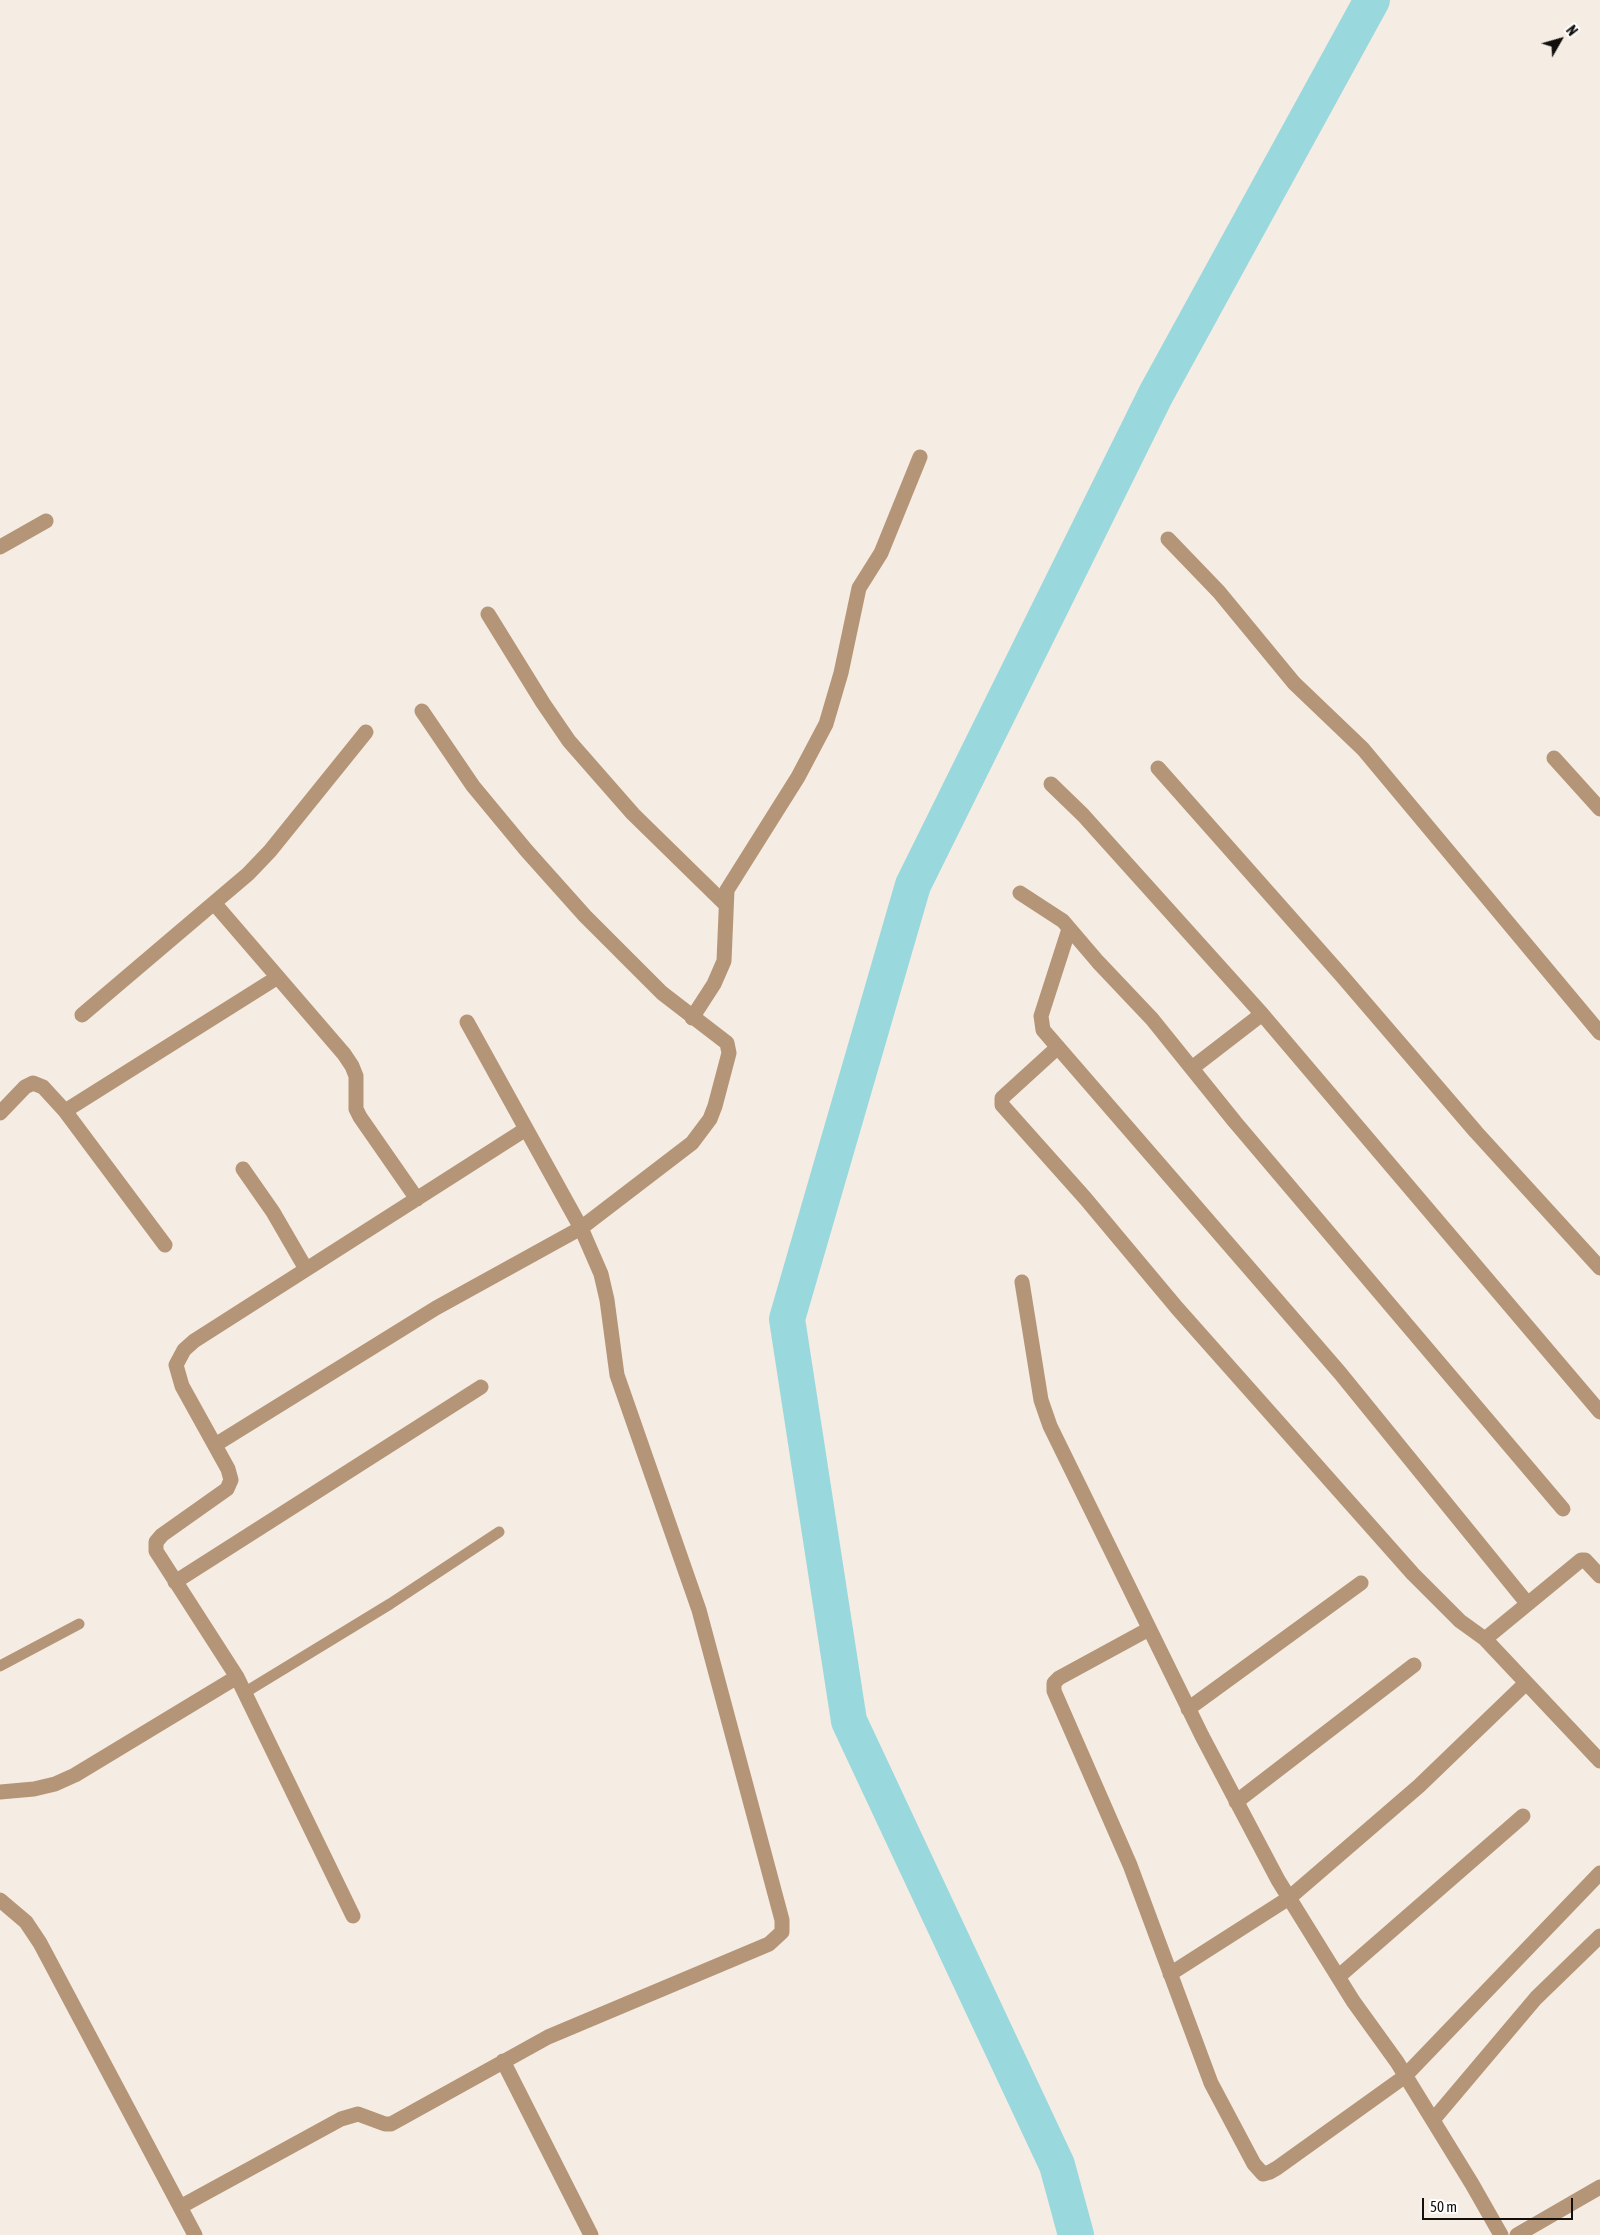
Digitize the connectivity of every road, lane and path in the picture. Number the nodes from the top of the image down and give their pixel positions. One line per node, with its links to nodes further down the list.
1 (920, 457): 14 (street)
2 (46, 520): 4 (street)
3 (1168, 539): 21 (street)
4 (0, 546)
5 (488, 614): 14 (street)
6 (422, 711): 19 (street)
7 (366, 732): 13 (street)
8 (1554, 758): 11 (street)
9 (1158, 768): 31 (street)
10 (1050, 784): 17 (street)
11 (1600, 809)
12 (1020, 893): 15 (street)
13 (214, 903): 16 (street); 18 (street)
14 (726, 904): 19 (street)
15 (1069, 929): 22 (street); 23 (street)
16 (278, 977): 24 (street); 28 (street)
17 (1262, 1014): 23 (street); 35 (street)
18 (82, 1015)
19 (692, 1018): 29 (street)
20 (467, 1022): 26 (street)
21 (1600, 1033)
22 (1058, 1047): 42 (street); 45 (street)
23 (1192, 1068): 37 (street)
24 (65, 1111): 25 (street); 30 (street)
25 (0, 1113)
26 (526, 1129): 28 (street); 29 (street)
27 (243, 1169): 32 (street)
28 (417, 1199): 32 (street)
29 (581, 1228): 36 (street); 63 (street)
30 (165, 1245)
31 (1600, 1268)
32 (306, 1269): 36 (street)
33 (1022, 1282): 44 (street)
34 (481, 1387): 40 (street)
35 (1600, 1412)
36 (215, 1445): 40 (street)
37 (1563, 1509)
38 (499, 1532): 50 (lane)
39 (1600, 1576): 42 (street)
40 (175, 1582): 48 (street)
41 (1361, 1583): 51 (street)
42 (1527, 1604): 45 (street)
43 (79, 1624): 47 (lane)
44 (1149, 1629): 51 (street); 61 (street)
45 (1485, 1639): 49 (street)
46 (1414, 1665): 54 (street)
47 (0, 1666)
48 (236, 1677): 50 (street); 53 (street)
49 (1526, 1684): 52 (street); 57 (street)
50 (244, 1693): 59 (street)
51 (1188, 1709): 54 (street)
52 (1600, 1761)
53 (0, 1792)
54 (1236, 1802): 57 (street)
55 (1522, 1816): 62 (street)
56 (1600, 1873): 64 (street)
57 (1289, 1898): 61 (street); 62 (street)
58 (0, 1900): 67 (street)
59 (353, 1916)
60 (1600, 1936): 65 (street)
61 (1170, 1974): 64 (street)
62 (1338, 1977): 64 (street)
63 (503, 2061): 67 (street); 69 (street)
64 (1404, 2077): 65 (street)
65 (1433, 2120): 70 (street)
66 (1600, 2187): 71 (street)
67 (180, 2208): 68 (street)
68 (195, 2235)
69 (591, 2235)
70 (1501, 2235)
71 (1517, 2235)

